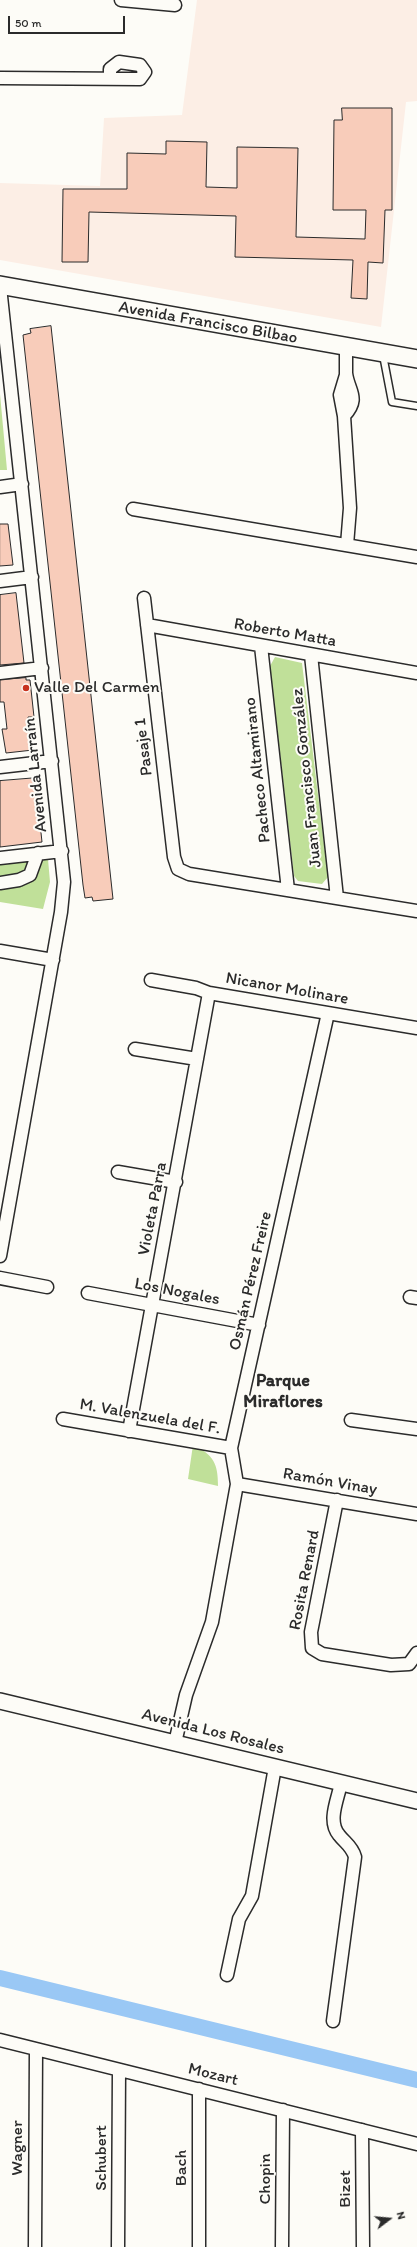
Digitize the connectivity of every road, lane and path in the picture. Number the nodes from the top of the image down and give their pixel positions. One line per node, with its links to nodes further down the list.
1 (121, 0): 2 (street)
2 (176, 5)
3 (0, 78): 4 (street)
4 (110, 78)
5 (0, 286): 6 (main road, Avenida Francisco Bilbao); 10 (street, Avenida Larraín)
6 (346, 347): 7 (main road, Avenida Francisco Bilbao); 13 (street)
7 (382, 354): 8 (main road, Avenida Francisco Bilbao); 9 (lane)
8 (417, 359)
9 (417, 406)
10 (22, 484): 11 (street); 15 (street, Avenida Larraín)
11 (0, 487)
12 (133, 510): 13 (street)
13 (347, 545): 14 (street)
14 (417, 557)
15 (32, 577): 16 (street); 21 (street, Avenida Larraín)
16 (0, 581)
17 (144, 598): 18 (street, Pasaje 1)
18 (147, 625): 19 (street, Roberto Matta); 30 (street, Pasaje 1)
19 (261, 646): 20 (street, Roberto Matta); 30 (street, Pacheco Altamirano)
20 (311, 654): 23 (street, Roberto Matta); 31 (street, Juan Francisco González)
21 (42, 668): 22 (street); 24 (street, Avenida Larraín)
22 (0, 673)
23 (417, 674)
24 (52, 761): 25 (street); 26 (street, Avenida Larraín)
25 (0, 767)
26 (62, 851): 27 (street); 34 (street, Avenida Larraín)
27 (38, 853): 28 (street); 29 (street)
28 (0, 858)
29 (0, 883)
30 (288, 890): 31 (street)
31 (337, 898): 32 (street)
32 (417, 911)
33 (0, 951): 34 (street)
34 (52, 960): 43 (street, Avenida Larraín)
35 (151, 980): 36 (street, Nicanor Molinare)
36 (209, 993): 37 (street, Nicanor Molinare); 40 (street, Violeta Parra)
37 (328, 1013): 38 (street, Nicanor Molinare); 48 (street, Osmán Pérez Freire)
38 (417, 1028)
39 (134, 1049): 40 (street)
40 (197, 1059): 42 (street, Violeta Parra)
41 (118, 1172): 42 (street)
42 (176, 1182): 47 (street, Violeta Parra)
43 (0, 1256)
44 (0, 1278): 45 (street)
45 (47, 1287)
46 (88, 1293): 47 (street, Los Nogales)
47 (152, 1305): 48 (street, Los Nogales); 52 (street, Violeta Parra)
48 (259, 1325): 53 (street, Osmán Pérez Freire)
49 (63, 1419): 52 (street, M. Valenzuela del F.)
50 (351, 1420): 51 (street)
51 (417, 1429)
52 (129, 1431): 53 (street, M. Valenzuela del F.)
53 (231, 1448): 54 (street, Osmán Pérez Freire)
54 (237, 1484): 55 (street, Ramón Vinay); 59 (street, Osmán Pérez Freire)
55 (337, 1500): 56 (street, Ramón Vinay); 57 (street, Rosita Renard)
56 (417, 1514)
57 (417, 1653)
58 (0, 1701): 59 (street, Avenida Los Rosales)
59 (175, 1742): 60 (street, Avenida Los Rosales)
60 (275, 1767): 61 (street, Avenida Los Rosales); 63 (street)
61 (341, 1783): 62 (street, Avenida Los Rosales); 64 (street)
62 (417, 1801)
63 (227, 1975)
64 (333, 2021)
65 (0, 2040): 66 (street, Mozart)
66 (36, 2049): 67 (street, Mozart); 72 (street, Wagner)
67 (119, 2070): 68 (street, Mozart); 73 (street, Schubert)
68 (198, 2089): 69 (street, Mozart); 74 (street, Bach)
69 (283, 2110): 70 (street, Mozart); 75 (street, Chopin)
70 (362, 2130): 71 (street, Mozart); 76 (street, Bizet)
71 (417, 2144)
72 (35, 2247)
73 (118, 2247)
74 (199, 2247)
75 (282, 2247)
76 (363, 2247)

